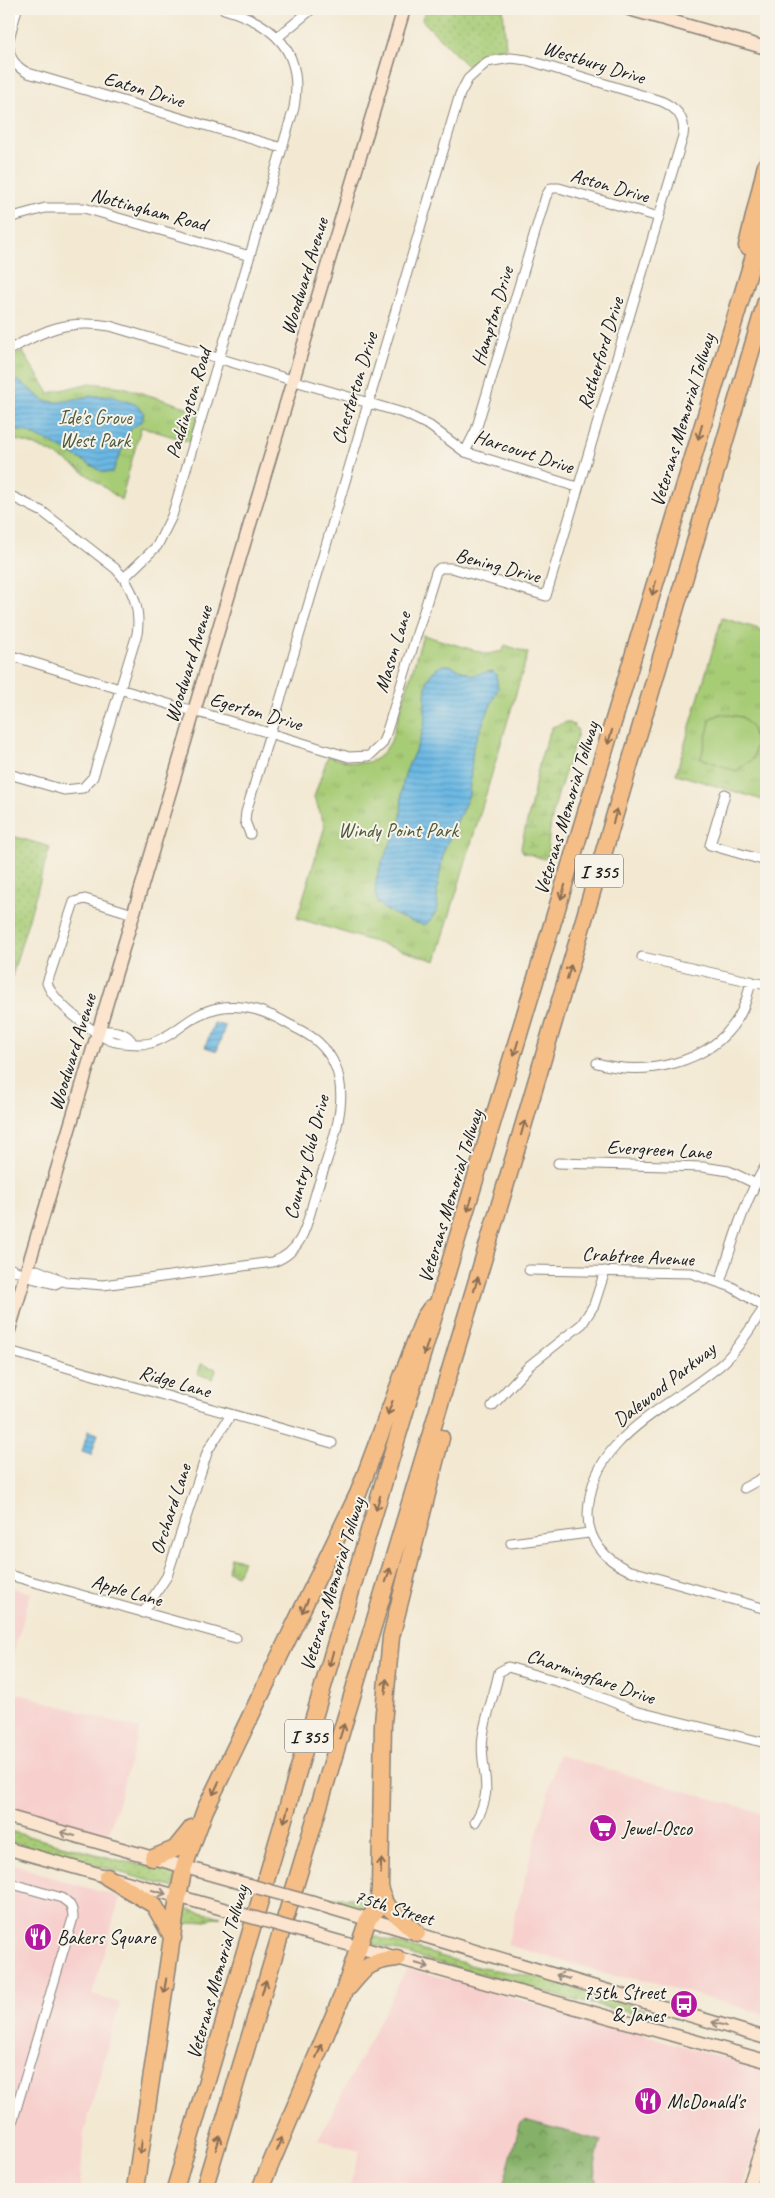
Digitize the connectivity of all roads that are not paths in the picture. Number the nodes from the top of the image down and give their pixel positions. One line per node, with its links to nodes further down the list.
1 (18, 9): 7 (street)
2 (224, 9): 6 (street)
3 (312, 9): 6 (street)
4 (404, 9): 23 (main road, Woodward Avenue)
5 (629, 9): 9 (main road)
6 (278, 36): 12 (street, Paddington Road)
7 (9, 39)
8 (9, 48): 12 (street, Eaton Drive)
9 (766, 48)
10 (487, 62): 11 (street, Westbury Drive); 25 (street, Chesterton Drive)
11 (683, 120): 17 (street, Rutherford Drive)
12 (282, 148): 18 (street, Paddington Road)
13 (766, 166): 24 (highway)
14 (550, 188): 17 (street, Aston Drive); 27 (street, Hampton Drive)
15 (766, 216): 24 (highway, Veterans Memorial Tollway / I 355)
16 (9, 218): 18 (street, Nottingham Road)
17 (659, 218): 28 (street, Rutherford Drive)
18 (250, 256): 22 (street, Paddington Road)
19 (766, 301): 26 (highway, I 355)
20 (766, 336): 26 (highway)
21 (9, 350): 22 (street, Harcourt Drive)
22 (220, 359): 23 (street, Harcourt Drive); 31 (street, Paddington Road)
23 (292, 380): 25 (street, Harcourt Drive); 35 (main road, Woodward Avenue)
24 (713, 386): 56 (highway, Veterans Memorial Tollway / I 355, one-way to 56)
25 (368, 403): 27 (street, Harcourt Drive); 36 (street, Chesterton Drive)
26 (734, 411): 59 (highway, I 355, one-way to 26)
27 (465, 452): 28 (street, Harcourt Drive)
28 (577, 487): 32 (street, Rutherford Drive)
29 (9, 496): 31 (street)
30 (440, 568): 32 (street, Bening Drive); 37 (street, Mason Lane)
31 (124, 578): 34 (street)
32 (546, 596)
33 (9, 655): 34 (street, Egerton Drive)
34 (121, 688): 35 (street, Egerton Drive); 38 (street)
35 (194, 711): 36 (street, Egerton Drive); 42 (main road, Woodward Avenue)
36 (270, 733): 37 (street, Egerton Drive); 40 (street, Chesterton Drive)
37 (379, 747)
38 (9, 774)
39 (725, 794): 41 (street)
40 (250, 834)
41 (766, 861)
42 (133, 914): 46 (main road, Woodward Avenue); 46 (street)
43 (642, 957): 44 (street)
44 (751, 982): 45 (street); 47 (street)
45 (766, 985)
46 (98, 1031): 54 (main road, Woodward Avenue); 54 (street, Country Club Drive)
47 (597, 1063)
48 (558, 1162): 50 (street, Evergreen Lane)
49 (766, 1165): 50 (street)
50 (756, 1184): 55 (street)
51 (9, 1268): 54 (street, Country Club Drive)
52 (530, 1270): 53 (street, Crabtree Avenue)
53 (605, 1271): 55 (street, Crabtree Avenue); 61 (street)
54 (25, 1274): 58 (main road, Woodward Avenue)
55 (720, 1282): 57 (street, Crabtree Avenue)
56 (445, 1285): 73 (highway, one-way to 73); 95 (highway, Veterans Memorial Tollway / I 355, one-way to 95)
57 (766, 1308): 66 (street, Dalewood Parkway)
58 (9, 1330)
59 (462, 1330): 81 (highway, one-way to 59); 96 (highway, I 355, one-way to 59)
60 (9, 1350): 62 (street, Ridge Lane)
61 (492, 1406)
62 (231, 1415): 63 (street, Ridge Lane); 70 (street, Orchard Lane)
63 (332, 1443)
64 (766, 1476): 65 (street)
65 (744, 1488)
66 (589, 1533): 67 (street); 69 (street)
67 (511, 1544)
68 (9, 1575): 70 (street, Apple Lane)
69 (766, 1609)
70 (143, 1613): 71 (street, Apple Lane)
71 (236, 1638)
72 (766, 1743): 75 (street, Charmingfare Drive)
73 (205, 1810): 77 (highway); 78 (highway)
74 (9, 1817): 77 (main road, 75th Street, one-way to 74)
75 (475, 1822)
76 (9, 1849): 79 (main road)
77 (153, 1858): 78 (main road, 75th Street)
78 (184, 1867): 82 (highway); 83 (main road, 75th Street, bridge)
79 (107, 1877): 82 (main road, one-way to 82); 85 (highway)
80 (9, 1883): 91 (street)
81 (380, 1888): 83 (highway); 84 (highway)
82 (178, 1897): 85 (highway); 86 (main road, bridge)
83 (368, 1919): 84 (main road, 75th Street); 86 (highway)
84 (417, 1933): 89 (main road, 75th Street, one-way to 84)
85 (173, 1938): 94 (highway, one-way to 94)
86 (358, 1948): 87 (main road); 88 (highway)
87 (397, 1958): 88 (highway); 90 (main road, one-way to 90)
88 (343, 1994): 97 (highway, one-way to 88)
89 (766, 2038)
90 (766, 2061)
91 (12, 2126)
92 (766, 2135): 98 (main road)
93 (766, 2178): 99 (main road)
94 (135, 2189)
95 (175, 2189)
96 (204, 2189)
97 (260, 2189)
98 (748, 2189)
99 (763, 2189)

